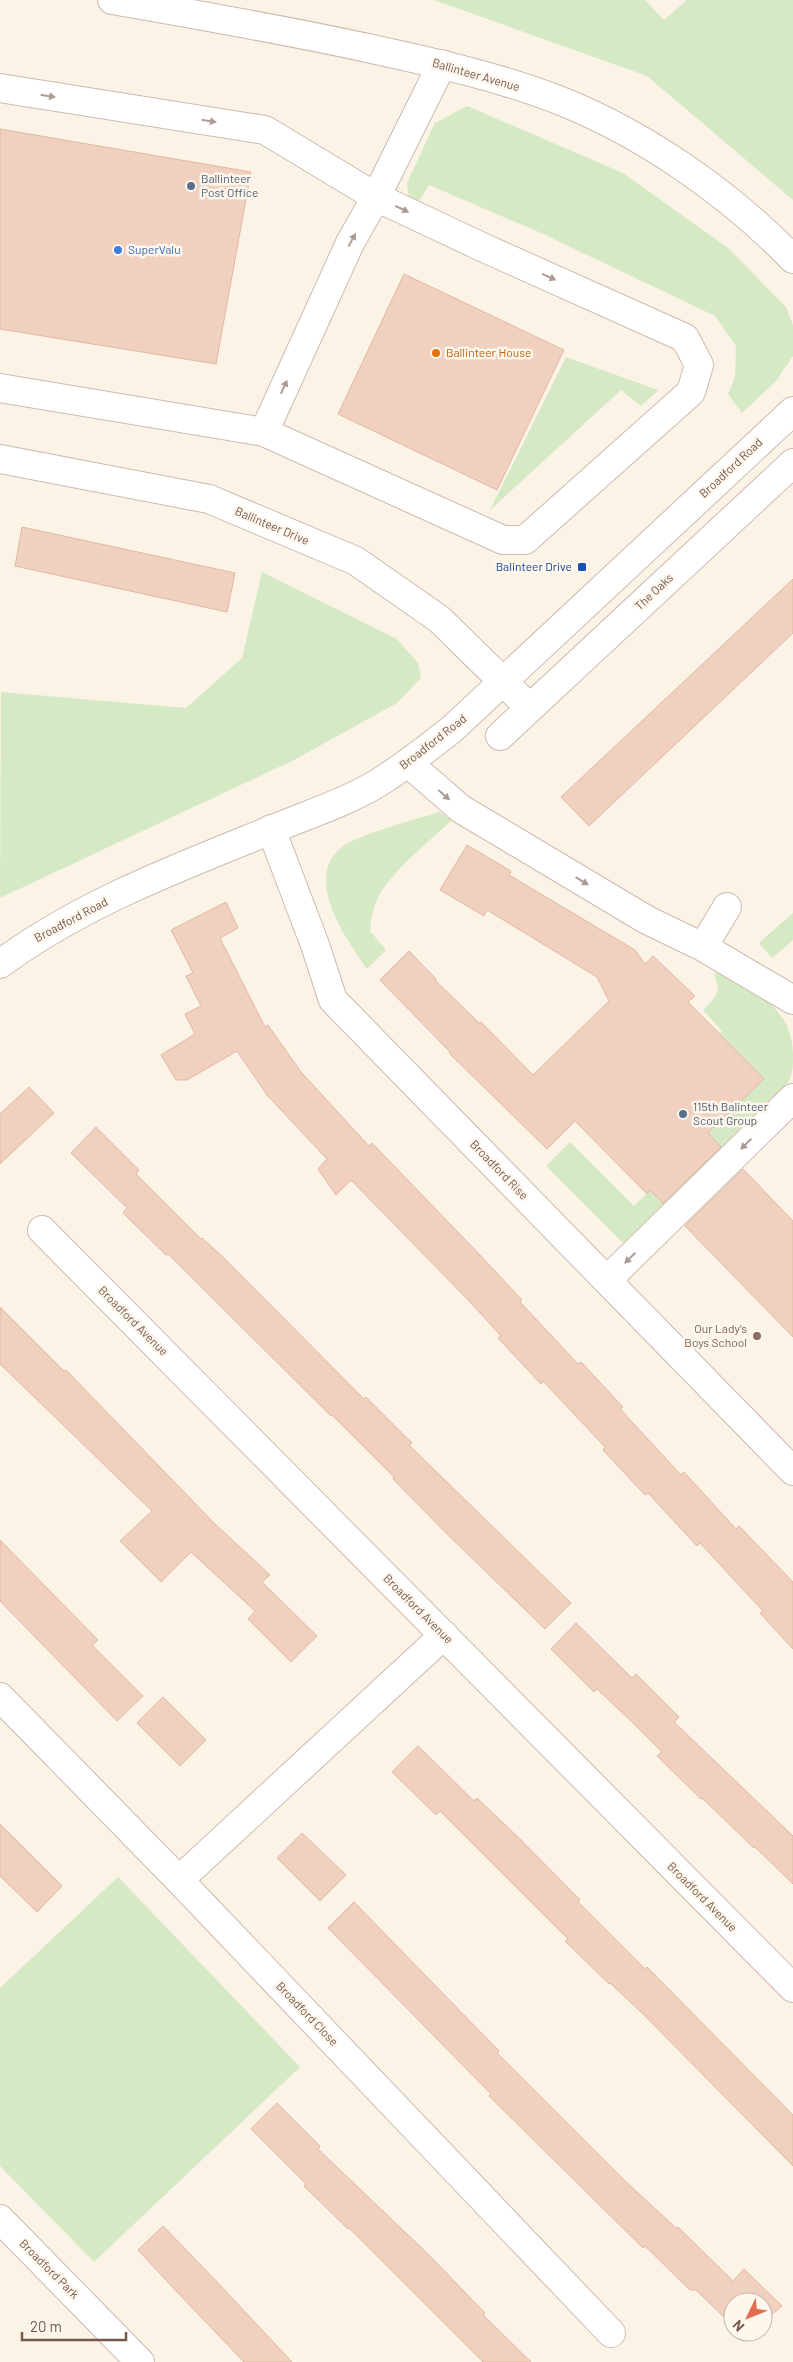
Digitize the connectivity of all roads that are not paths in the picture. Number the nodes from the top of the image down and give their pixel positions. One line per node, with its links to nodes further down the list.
1 (112, 0): 2 (street, Ballinteer Avenue)
2 (442, 64): 4 (street); 5 (street, Ballinteer Avenue)
3 (0, 88): 4 (street, one-way to 4)
4 (376, 197): 8 (street, one-way to 4); 8 (street, one-way to 8)
5 (793, 259)
6 (0, 388): 8 (street)
7 (793, 411): 9 (street, Broadford Road)
8 (264, 432)
9 (752, 448): 11 (street, The Oaks); 12 (street, Broadford Road)
10 (0, 459): 12 (street, Ballinteer Drive)
11 (786, 470): 13 (street, The Oaks)
12 (504, 681): 13 (street); 15 (street, Broadford Road)
13 (530, 708): 14 (street, The Oaks)
14 (500, 736)
15 (408, 763): 16 (street, Broadford Road); 18 (street, one-way to 18)
16 (271, 829): 19 (street, Broadford Road); 23 (street, Broadford Rise)
17 (727, 907): 18 (street)
18 (703, 947): 20 (street)
19 (0, 964)
20 (793, 1000)
21 (793, 1098): 23 (street, one-way to 23)
22 (42, 1230): 25 (street, Broadford Avenue)
23 (607, 1280): 24 (street, Broadford Rise)
24 (793, 1471)
25 (444, 1635): 27 (street); 28 (street, Broadford Avenue)
26 (0, 1697): 27 (street, Broadford Close)
27 (180, 1880): 30 (street, Broadford Close)
28 (793, 1988)
29 (0, 2219): 31 (street, Broadford Park)
30 (610, 2333)
31 (140, 2362)

